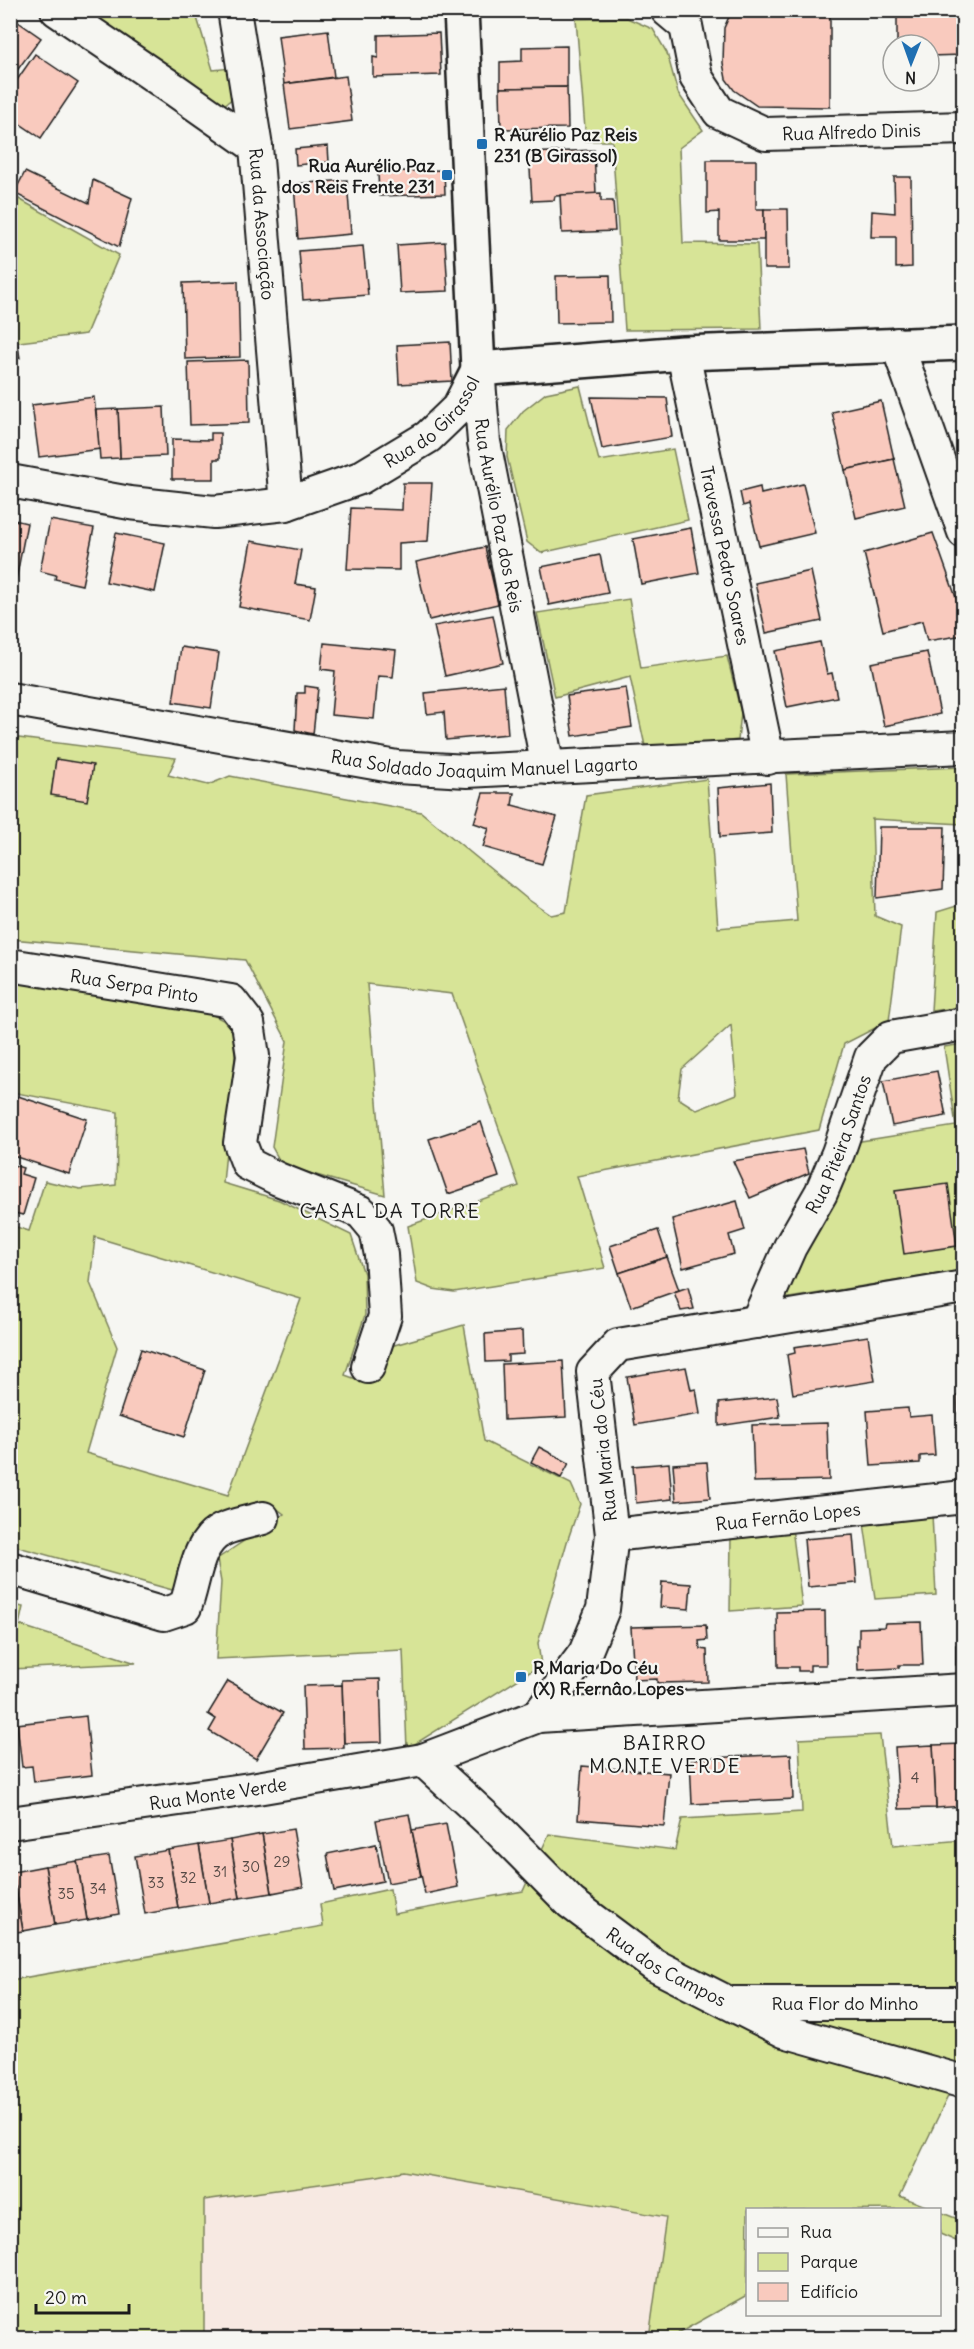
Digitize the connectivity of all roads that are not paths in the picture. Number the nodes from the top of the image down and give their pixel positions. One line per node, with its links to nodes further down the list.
1 (57, 10): 6 (street, Rua da Associação)
2 (234, 10): 6 (street)
3 (461, 10): 10 (street, Rua Aurélio Paz dos Reis)
4 (667, 10): 5 (street, Rua Alfredo Dinis)
5 (963, 128)
6 (256, 147): 12 (street, Rua da Associação)
7 (963, 343): 8 (street, Rua do Girassol)
8 (897, 344): 9 (street, Rua do Girassol); 13 (street)
9 (683, 353): 10 (street, Rua do Girassol); 16 (street, Travessa Pedro Soares)
10 (477, 369): 12 (street, Rua do Girassol); 17 (street, Rua Aurélio Paz dos Reis)
11 (10, 481): 12 (street, Rua do Girassol)
12 (286, 504)
13 (963, 532)
14 (10, 699): 17 (street, Rua Soldado Joaquim Manuel Lagarto)
15 (963, 747): 16 (street, Rua Soldado Joaquim Manuel Lagarto)
16 (768, 758): 17 (street, Rua Soldado Joaquim Manuel Lagarto)
17 (548, 768)
18 (10, 965): 22 (street, Rua Serpa Pinto)
19 (963, 1024): 21 (street, Rua Piteira Santos)
20 (963, 1287): 21 (street, Rua Maria do Céu)
21 (757, 1322): 25 (street, Rua Maria do Céu)
22 (368, 1367)
23 (963, 1497): 25 (street, Rua Fernão Lopes)
24 (263, 1518): 26 (street)
25 (612, 1535): 28 (street, Rua Maria do Céu)
26 (10, 1568)
27 (963, 1690): 28 (street)
28 (538, 1716): 29 (street, Rua Monte Verde)
29 (423, 1760): 30 (street, Rua Monte Verde); 31 (street, Rua dos Campos)
30 (10, 1823)
31 (727, 2003): 32 (street, Rua Flor do Minho); 33 (street, Rua dos Campos)
32 (963, 2003)
33 (963, 2082)

